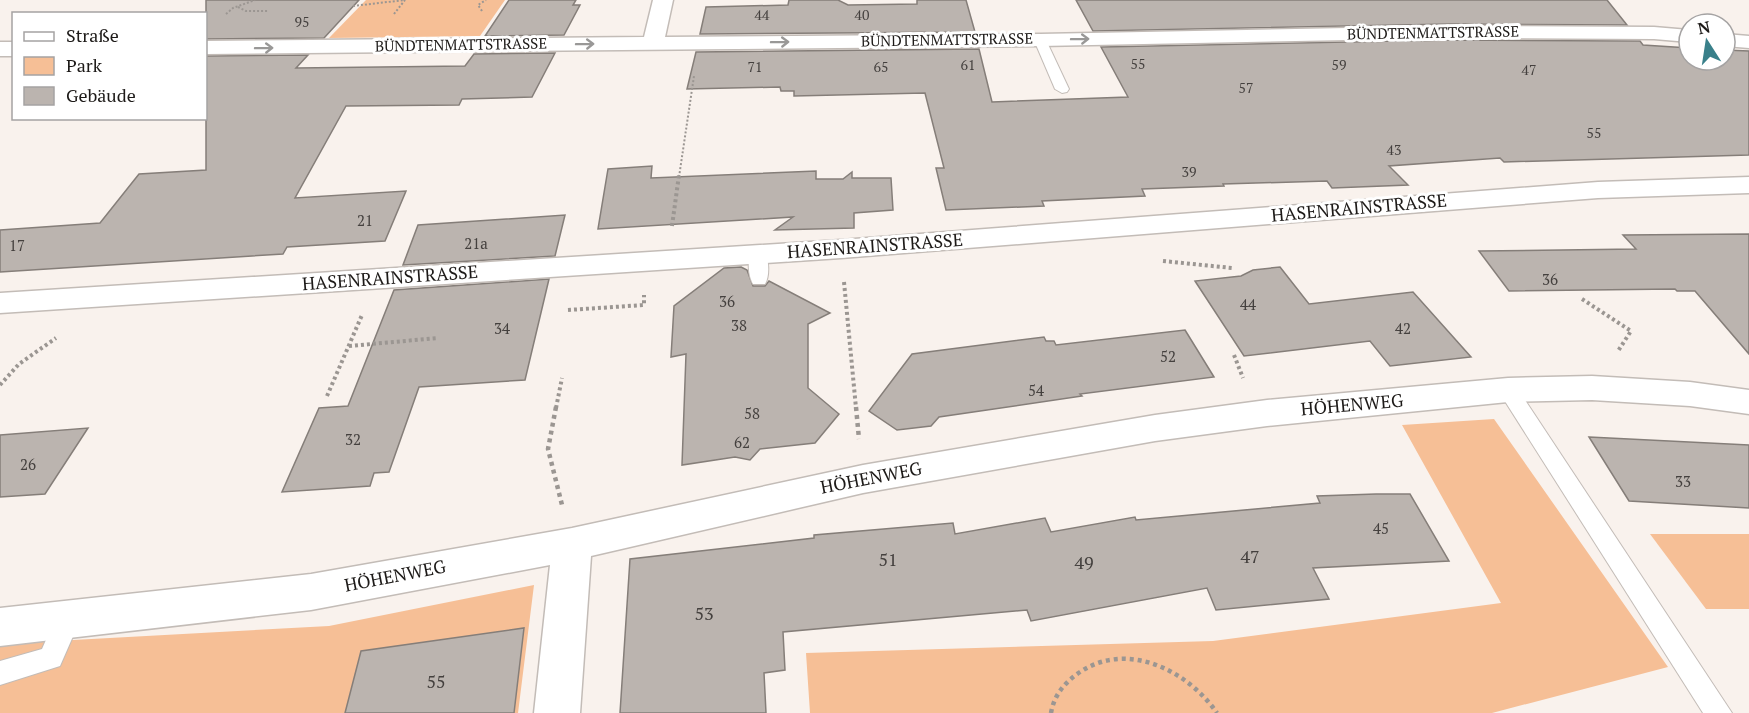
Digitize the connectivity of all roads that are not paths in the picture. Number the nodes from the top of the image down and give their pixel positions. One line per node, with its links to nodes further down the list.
1 (663, 0): 4 (street)
2 (1677, 35): 3 (street, BÜNDTENMATTSTRASSE, one-way to 2)
3 (1040, 40): 4 (street, BÜNDTENMATTSTRASSE, one-way to 3); 6 (lane)
4 (653, 43): 5 (street, BÜNDTENMATTSTRASSE, one-way to 4)
5 (207, 48)
6 (1062, 89)
7 (1749, 185): 8 (street, HASENRAINSTRASSE)
8 (0, 303)
9 (1508, 390): 10 (street, HÖHENWEG); 11 (street, HÖHENWEG); 16 (lane)
10 (1749, 402)
11 (572, 543): 12 (street, HÖHENWEG); 15 (street)
12 (68, 618): 13 (street, HÖHENWEG); 14 (lane)
13 (0, 627)
14 (0, 673)
15 (557, 713)
16 (1718, 713)

